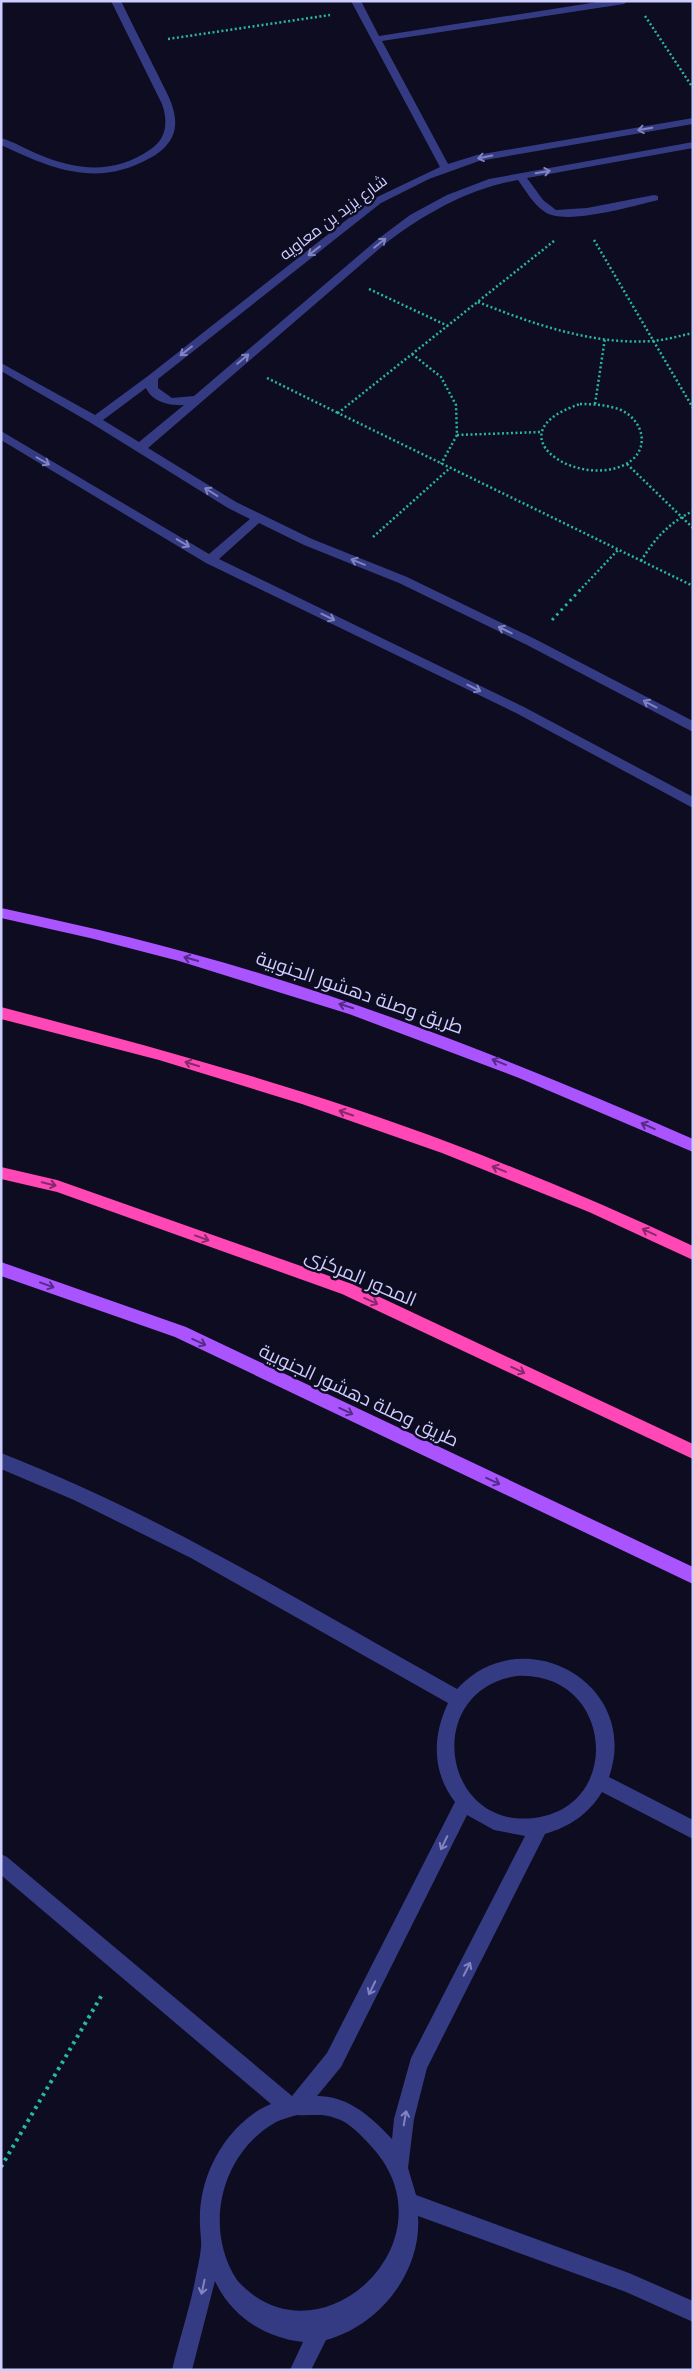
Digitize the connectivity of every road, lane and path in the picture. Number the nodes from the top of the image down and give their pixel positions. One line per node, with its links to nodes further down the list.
1 (116, 1): 8 (street)
2 (356, 1): 6 (street)
3 (624, 1): 4 (street)
4 (582, 4): 7 (street)
5 (641, 9): 9 (path)
6 (361, 11): 7 (street); 8 (path)
7 (376, 39): 14 (street)
8 (137, 44): 11 (street)
9 (693, 88)
10 (693, 121): 13 (street, شارع يزيد بن معاويه, one-way to 13)
11 (1, 141)
12 (693, 145): 13 (street, شارع يزيد بن معاويه)
13 (591, 151): 14 (street, شارع يزيد بن معاويه, one-way to 14); 15 (street, شارع يزيد بن معاويه, one-way to 13)
14 (444, 168): 28 (street, شارع يزيد بن معاويه, one-way to 28)
15 (520, 176): 16 (street); 19 (street, شارع يزيد بن معاويه, one-way to 15)
16 (654, 198)
17 (591, 235): 24 (path)
18 (555, 241): 20 (path)
19 (341, 276): 21 (path); 26 (street, شارع يزيد بن معاويه, one-way to 19)
20 (478, 302): 21 (path); 23 (path)
21 (448, 326): 25 (path)
22 (693, 334): 24 (path)
23 (605, 338): 24 (path); 30 (path)
24 (652, 341): 31 (path)
25 (412, 354): 32 (path); 36 (path)
26 (237, 363): 29 (street, شارع يزيد بن معاويه); 32 (path)
27 (1, 366): 33 (street)
28 (152, 378): 29 (street); 33 (street, شارع يزيد بن معاويه)
29 (195, 399): 37 (street, شارع يزيد بن معاويه)
30 (595, 404): 34 (path); 39 (path)
31 (693, 408)
32 (338, 413): 38 (path)
33 (95, 420): 37 (street)
34 (541, 432): 36 (path); 39 (path)
35 (1, 435): 47 (street, one-way to 47)
36 (457, 435): 38 (path)
37 (140, 448): 43 (street, one-way to 37)
38 (441, 464): 40 (path)
39 (627, 464): 42 (path)
40 (450, 468): 45 (path); 46 (path)
41 (693, 511): 42 (path)
42 (680, 517): 44 (path); 48 (path)
43 (258, 518): 46 (street); 47 (street)
44 (693, 528)
45 (618, 550): 48 (path); 50 (path)
46 (349, 559): 50 (street, one-way to 46)
47 (210, 560): 52 (street, one-way to 52)
48 (641, 561): 49 (path)
49 (693, 586)
50 (531, 642): 51 (street, one-way to 50)
51 (693, 727)
52 (693, 803)
53 (1, 913): 55 (main road, طريق وصلة دهشور الجنوبية, one-way to 53)
54 (1, 1013): 57 (highway, one-way to 54)
55 (693, 1146)
56 (1, 1173): 59 (highway, المحور المركزى, one-way to 59)
57 (693, 1253)
58 (1, 1268): 61 (main road, طريق وصلة دهشور الجنوبية, one-way to 61)
59 (693, 1452)
60 (1, 1461): 62 (street)
61 (693, 1576)
62 (457, 1699): 63 (street); 64 (street)
63 (600, 1782): 65 (street); 66 (street)
64 (466, 1799): 65 (street); 69 (street, one-way to 69)
65 (539, 1827): 70 (street, one-way to 65)
66 (693, 1830)
67 (1, 1863): 68 (street)
68 (121, 1963): 69 (street); 71 (path)
69 (294, 2106): 70 (street); 73 (street)
70 (399, 2166): 72 (street)
71 (1, 2167)
72 (408, 2202): 74 (street); 75 (street)
73 (210, 2239): 75 (street); 76 (street, one-way to 76)
74 (693, 2312)
75 (319, 2332): 77 (street)
76 (182, 2370)
77 (300, 2370)

